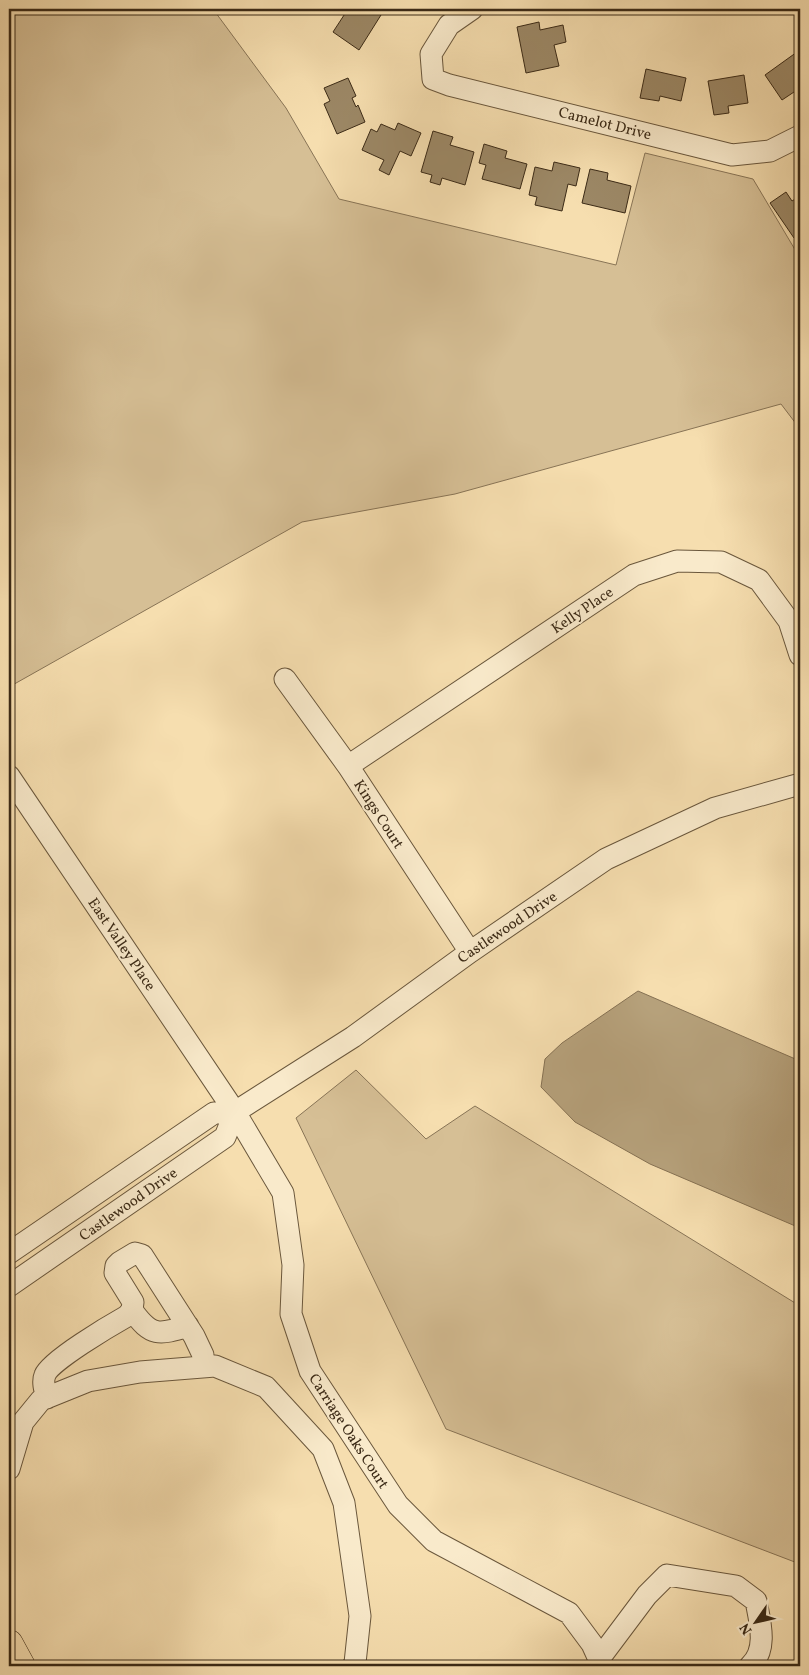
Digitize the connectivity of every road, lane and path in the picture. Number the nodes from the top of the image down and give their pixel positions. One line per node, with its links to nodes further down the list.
1 (472, 9): 2 (street, Camelot Drive)
2 (800, 136)
3 (800, 655): 5 (street, Kelly Place)
4 (285, 679): 5 (street, Kings Court)
5 (348, 766): 8 (street, Kings Court)
6 (9, 776): 9 (street, East Valley Place)
7 (800, 784): 8 (street, Castlewood Drive)
8 (470, 952): 9 (street, Castlewood Drive)
9 (235, 1112): 10 (street, Castlewood Drive); 11 (street, Castlewood Drive); 18 (street, Carriage Oaks Court)
10 (9, 1253)
11 (9, 1286)
12 (132, 1310): 13 (street); 13 (street); 15 (street)
13 (188, 1326): 14 (street)
14 (203, 1367): 15 (street); 19 (street)
15 (47, 1398): 16 (street)
16 (9, 1469)
17 (9, 1644): 20 (main road)
18 (600, 1663): 21 (street, Carriage Oaks Court)
19 (355, 1665)
20 (21, 1666)
21 (750, 1666)

